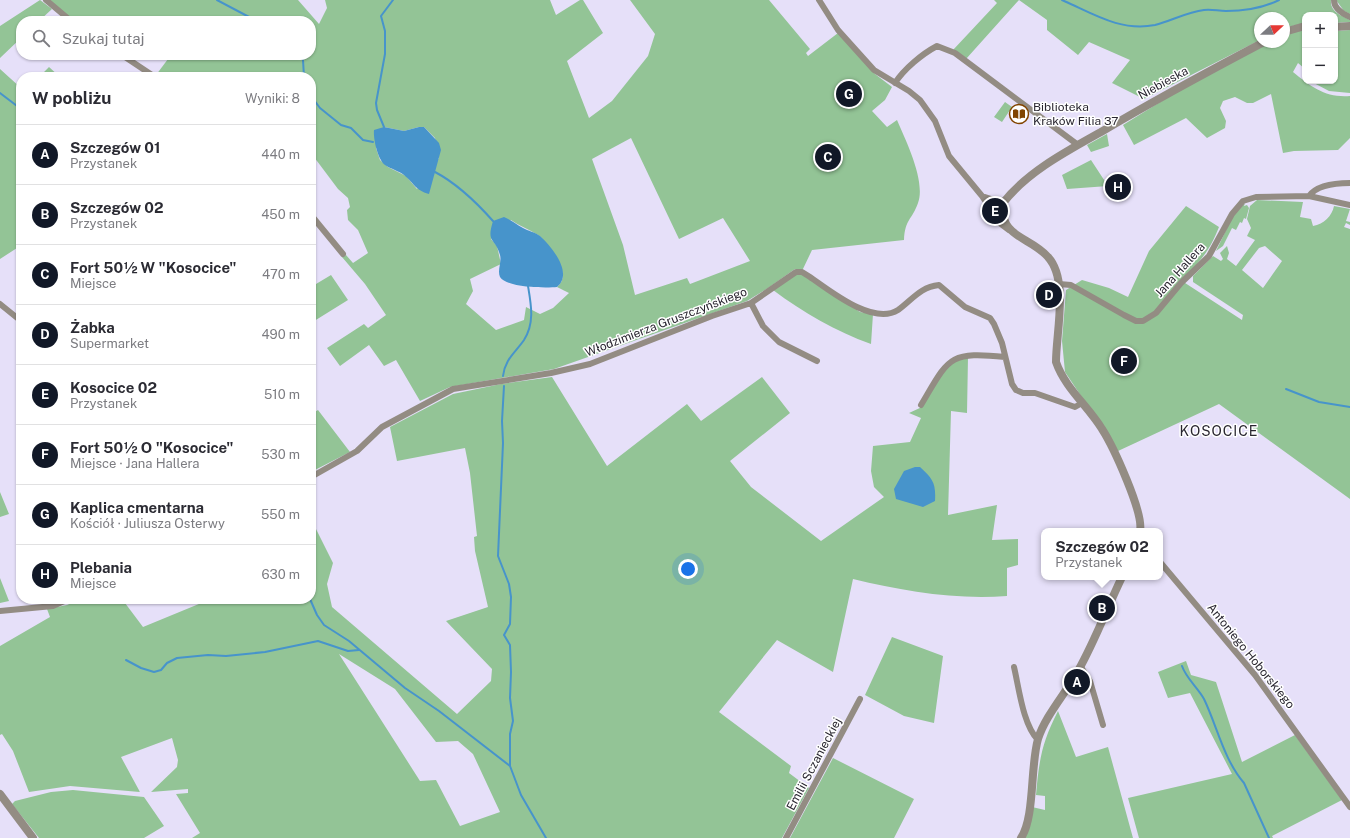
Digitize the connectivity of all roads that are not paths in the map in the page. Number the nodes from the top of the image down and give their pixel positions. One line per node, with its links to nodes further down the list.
1 (46, 0): 4 (street)
2 (818, 0): 13 (street)
3 (1334, 0): 5 (street)
4 (65, 16)
5 (1350, 17)
6 (1350, 26): 8 (street)
7 (1302, 27): 9 (street)
8 (1338, 27)
9 (1290, 30)
10 (1254, 47): 14 (street, Niebieska)
11 (130, 60): 12 (street)
12 (148, 72)
13 (894, 83): 14 (street); 16 (street)
14 (1078, 145): 18 (street, Niebieska)
15 (1350, 183): 17 (street)
16 (982, 196): 18 (street); 21 (street)
17 (1309, 196): 19 (street, Jana Hallera); 23 (street, Jana Hallera)
18 (1002, 203): 21 (street)
19 (1350, 205)
20 (316, 221): 22 (street)
21 (1009, 230): 23 (street)
22 (343, 254)
23 (1059, 284): 29 (street)
24 (751, 303): 27 (street, Włodzimierza Gruszczyńskiego); 28 (street); 31 (street, Włodzimierza Gruszczyńskiego)
25 (0, 304): 26 (street)
26 (16, 317)
27 (1005, 358): 29 (street, Włodzimierza Gruszczyńskiego); 30 (street)
28 (817, 362)
29 (1082, 403): 32 (street)
30 (921, 405)
31 (316, 474)
32 (1141, 528)
33 (1163, 566): 43 (street, Antoniego Hoborskiego)
34 (1121, 580): 38 (street)
35 (58, 604): 36 (street)
36 (0, 611)
37 (1014, 667): 41 (street)
38 (1080, 667): 40 (street); 41 (street)
39 (860, 699): 45 (street, Emilii Sczanieckiej)
40 (1103, 725)
41 (1038, 740): 46 (street)
42 (0, 794): 44 (street)
43 (1350, 806)
44 (33, 838)
45 (786, 838)
46 (1021, 838)

